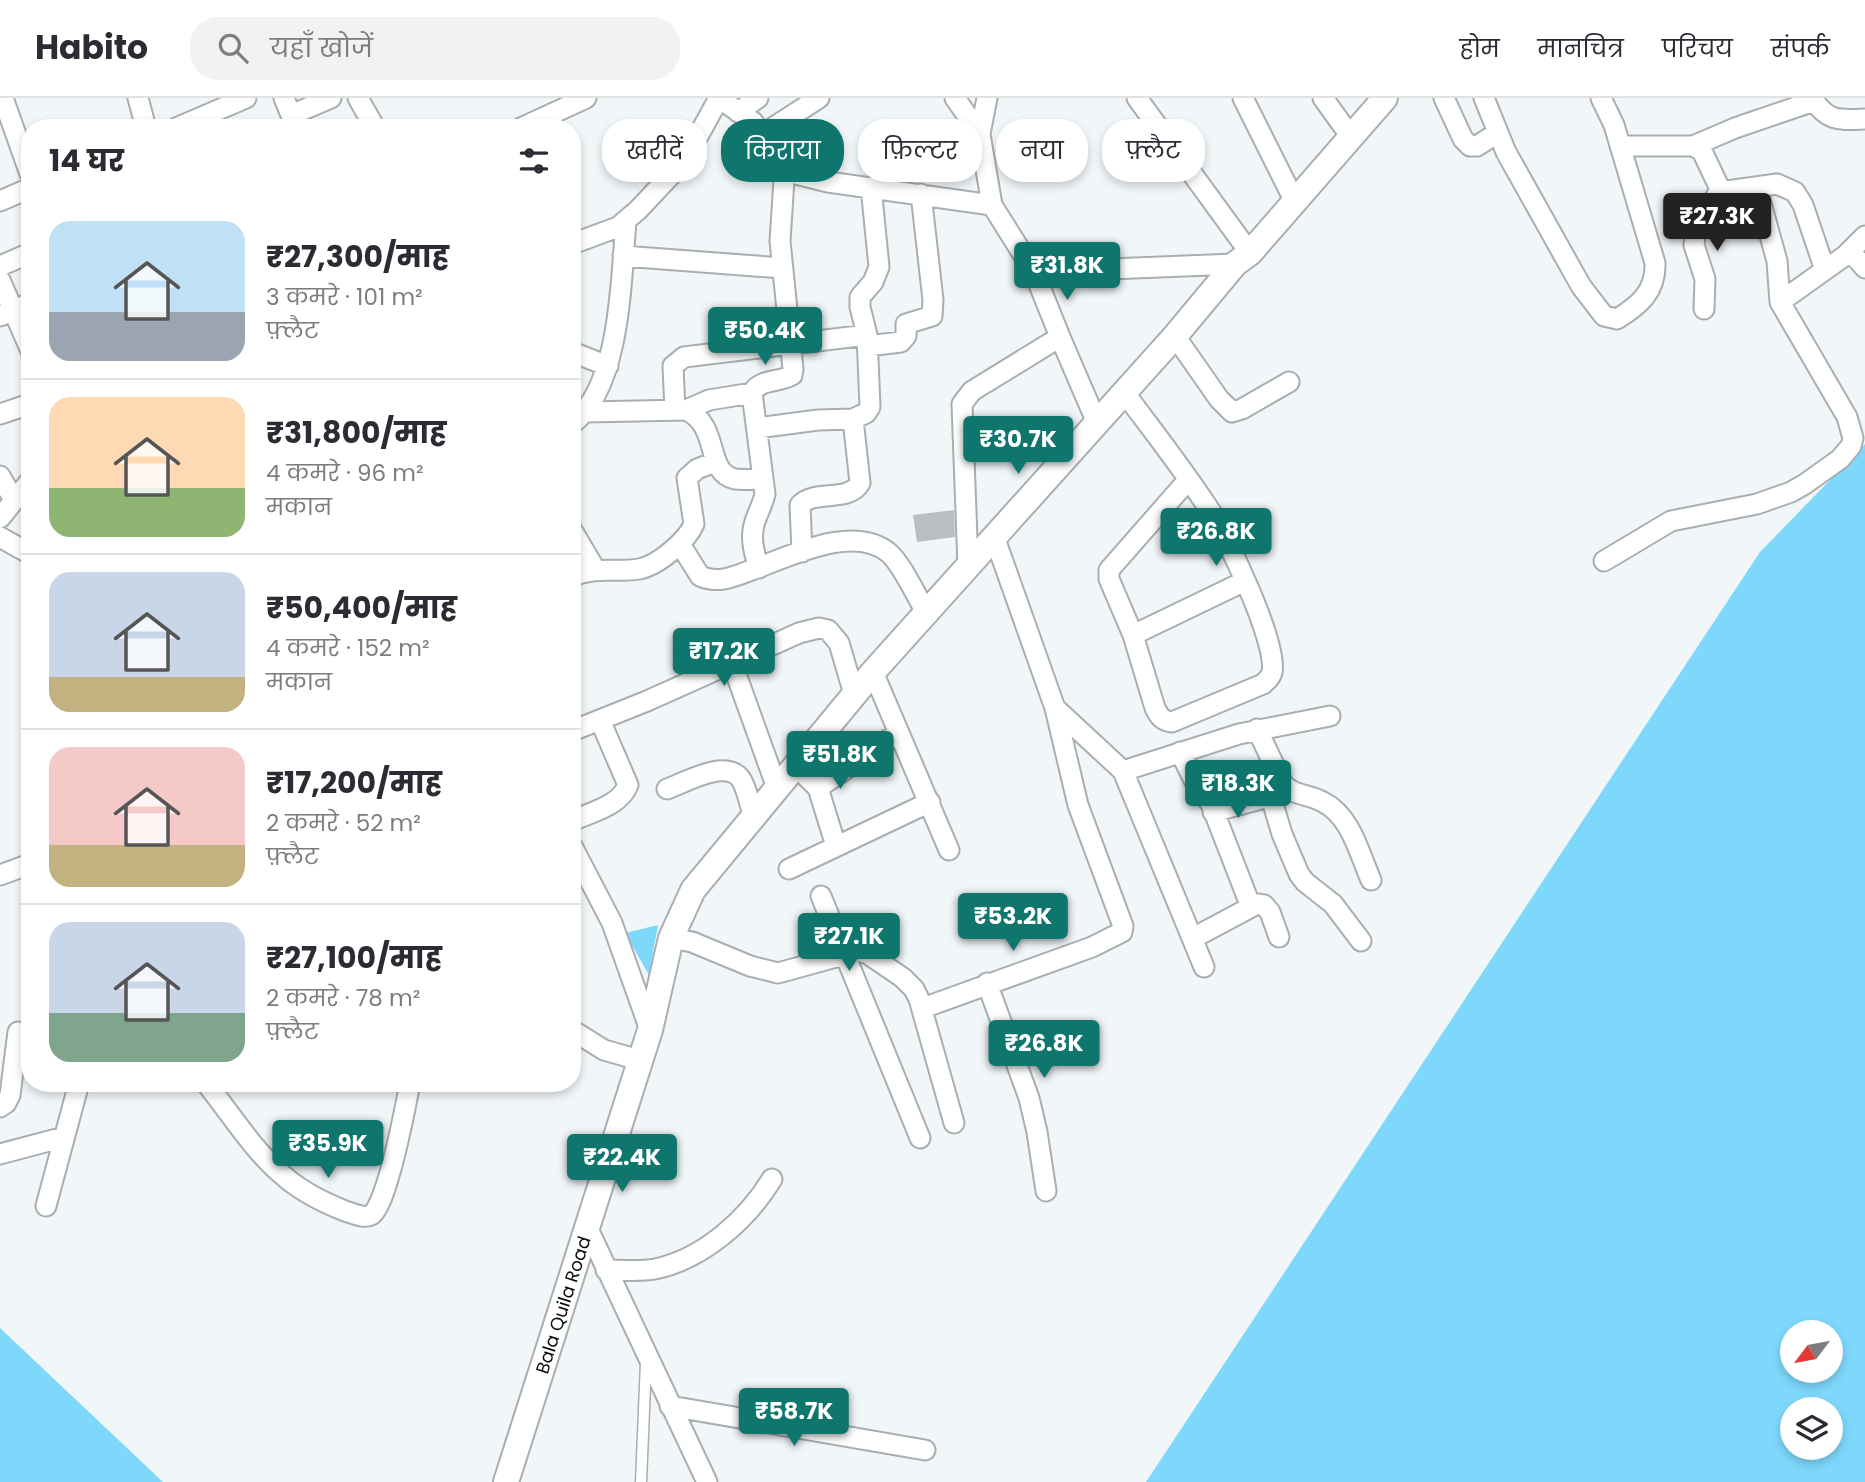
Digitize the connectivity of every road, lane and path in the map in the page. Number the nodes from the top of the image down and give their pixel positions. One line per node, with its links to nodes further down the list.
1 (4, 98): 36 (street)
2 (138, 98): 22 (street)
3 (246, 98): 23 (street)
4 (284, 98): 5 (street)
5 (331, 98)
6 (358, 98): 24 (street)
7 (586, 98): 25 (street)
8 (719, 98): 21 (street); 47 (street)
9 (758, 98): 21 (street)
10 (819, 98): 27 (street)
11 (955, 98): 28 (street)
12 (987, 98): 30 (street)
13 (1137, 98): 53 (street)
14 (1242, 98): 45 (street)
15 (1323, 98): 32 (street)
16 (1385, 98): 32 (street, Bala Quila Road)
17 (1444, 98): 31 (street)
18 (1484, 98): 31 (street)
19 (1601, 98): 34 (street)
20 (1813, 99): 29 (street); 35 (street)
21 (738, 112): 26 (street)
22 (144, 119)
23 (197, 119)
24 (370, 119)
25 (540, 119)
26 (748, 119)
27 (786, 119)
28 (970, 119)
29 (1865, 119)
30 (982, 124)
31 (1497, 133): 34 (street)
32 (1352, 137): 45 (street, Bala Quila Road)
33 (982, 146): 46 (street)
34 (1620, 146): 35 (street)
35 (1693, 146): 40 (street)
36 (21, 148)
37 (784, 182): 55 (street)
38 (834, 182): 39 (street)
39 (872, 187): 43 (street); 66 (street)
40 (1720, 188): 41 (street); 61 (street)
41 (1757, 189): 57 (street); 60 (street)
42 (21, 192): 44 (street)
43 (921, 194): 46 (street); 66 (street)
44 (0, 201)
45 (1295, 202): 53 (street, Bala Quila Road)
46 (992, 205): 58 (street)
47 (626, 221): 49 (street); 51 (street)
48 (1865, 236): 50 (street)
49 (581, 241)
50 (1850, 251): 56 (street); 57 (street)
51 (623, 256): 55 (street); 69 (street)
52 (21, 257): 54 (street)
53 (1242, 258): 58 (street); 64 (street, Bala Quila Road)
54 (0, 266)
55 (782, 268): 67 (street)
56 (1865, 268)
57 (1825, 270): 60 (street)
58 (1034, 272): 65 (street)
59 (0, 280): 62 (street)
60 (1780, 302): 94 (street)
61 (1704, 309)
62 (14, 310): 63 (street)
63 (21, 327)
64 (1175, 336): 70 (street); 71 (street, Bala Quila Road)
65 (1060, 337): 79 (street); 95 (street)
66 (867, 340): 67 (street); 78 (street)
67 (789, 345): 72 (street); 74 (street)
68 (581, 356): 69 (street)
69 (608, 366): 76 (street)
70 (1289, 382)
71 (1124, 392): 79 (street, Bala Quila Road); 84 (street)
72 (752, 393): 74 (street); 80 (street)
73 (21, 407): 75 (street)
74 (680, 410): 77 (street); 81 (street)
75 (0, 414)
76 (581, 415)
77 (581, 418)
78 (853, 419): 80 (street); 93 (street)
79 (1097, 423): 88 (street, Bala Quila Road)
80 (757, 428): 83 (street)
81 (715, 462): 83 (street); 90 (street)
82 (0, 476): 86 (street)
83 (763, 479): 96 (street)
84 (1188, 480): 99 (street); 101 (street)
85 (21, 492): 86 (street)
86 (14, 500): 87 (street)
87 (0, 518)
88 (994, 536): 95 (street, Bala Quila Road); 105 (street)
89 (0, 537): 92 (street)
90 (680, 544): 96 (street); 97 (street)
91 (581, 545): 97 (street)
92 (21, 549)
93 (802, 552): 96 (street); 100 (street)
94 (1604, 561)
95 (968, 566): 100 (street, Bala Quila Road)
96 (759, 568)
97 (595, 569): 98 (street)
98 (581, 573)
99 (1245, 581): 101 (street); 101 (street)
100 (926, 612): 103 (street, Bala Quila Road)
101 (1133, 635)
102 (732, 663): 104 (street); 107 (street); 114 (street)
103 (873, 672): 104 (street, Bala Quila Road); 110 (street)
104 (854, 694): 112 (street, Bala Quila Road)
105 (1055, 708): 113 (street); 137 (street)
106 (1330, 716): 109 (street)
107 (600, 720): 108 (street); 121 (street)
108 (581, 727)
109 (1257, 729): 111 (street); 117 (street)
110 (898, 733): 115 (street); 118 (street)
111 (1180, 752): 113 (street); 119 (street)
112 (796, 766): 114 (street, Bala Quila Road); 115 (street)
113 (1123, 771): 132 (street)
114 (777, 788): 120 (street, Bala Quila Road)
115 (818, 788): 122 (street)
116 (667, 789): 120 (street)
117 (1280, 794): 119 (street); 128 (street); 134 (street)
118 (930, 802): 122 (street); 123 (street)
119 (1213, 812): 130 (street)
120 (753, 814): 133 (street, Bala Quila Road)
121 (581, 817)
122 (836, 846): 126 (street)
123 (949, 850)
124 (581, 865): 139 (street)
125 (21, 867): 127 (street)
126 (789, 869)
127 (0, 875)
128 (1371, 880)
129 (821, 896): 135 (street)
130 (1251, 907): 131 (street); 132 (street)
131 (1279, 937)
132 (1193, 938): 136 (street)
133 (671, 939): 135 (street); 139 (street, Bala Quila Road)
134 (1361, 940)
135 (843, 954): 138 (street); 150 (street)
136 (1204, 967)
137 (987, 983): 138 (street); 153 (street)
138 (923, 1009): 148 (street)
139 (650, 1030): 142 (street, Bala Quila Road)
140 (18, 1032): 143 (street)
141 (581, 1036): 142 (street)
142 (639, 1060): 155 (street, Bala Quila Road)
143 (14, 1067): 147 (street)
144 (77, 1092): 149 (street)
145 (213, 1092): 146 (street)
146 (408, 1092)
147 (0, 1107)
148 (954, 1123)
149 (64, 1138): 151 (street); 154 (street)
150 (920, 1138)
151 (0, 1154)
152 (772, 1179): 156 (street)
153 (1046, 1191)
154 (46, 1206)
155 (587, 1230): 156 (street); 160 (street, Bala Quila Road)
156 (606, 1270): 157 (street)
157 (646, 1358): 158 (street); 161 (lane)
158 (670, 1406): 159 (street); 162 (street)
159 (925, 1450)
160 (506, 1482)
161 (641, 1482)
162 (706, 1482)

